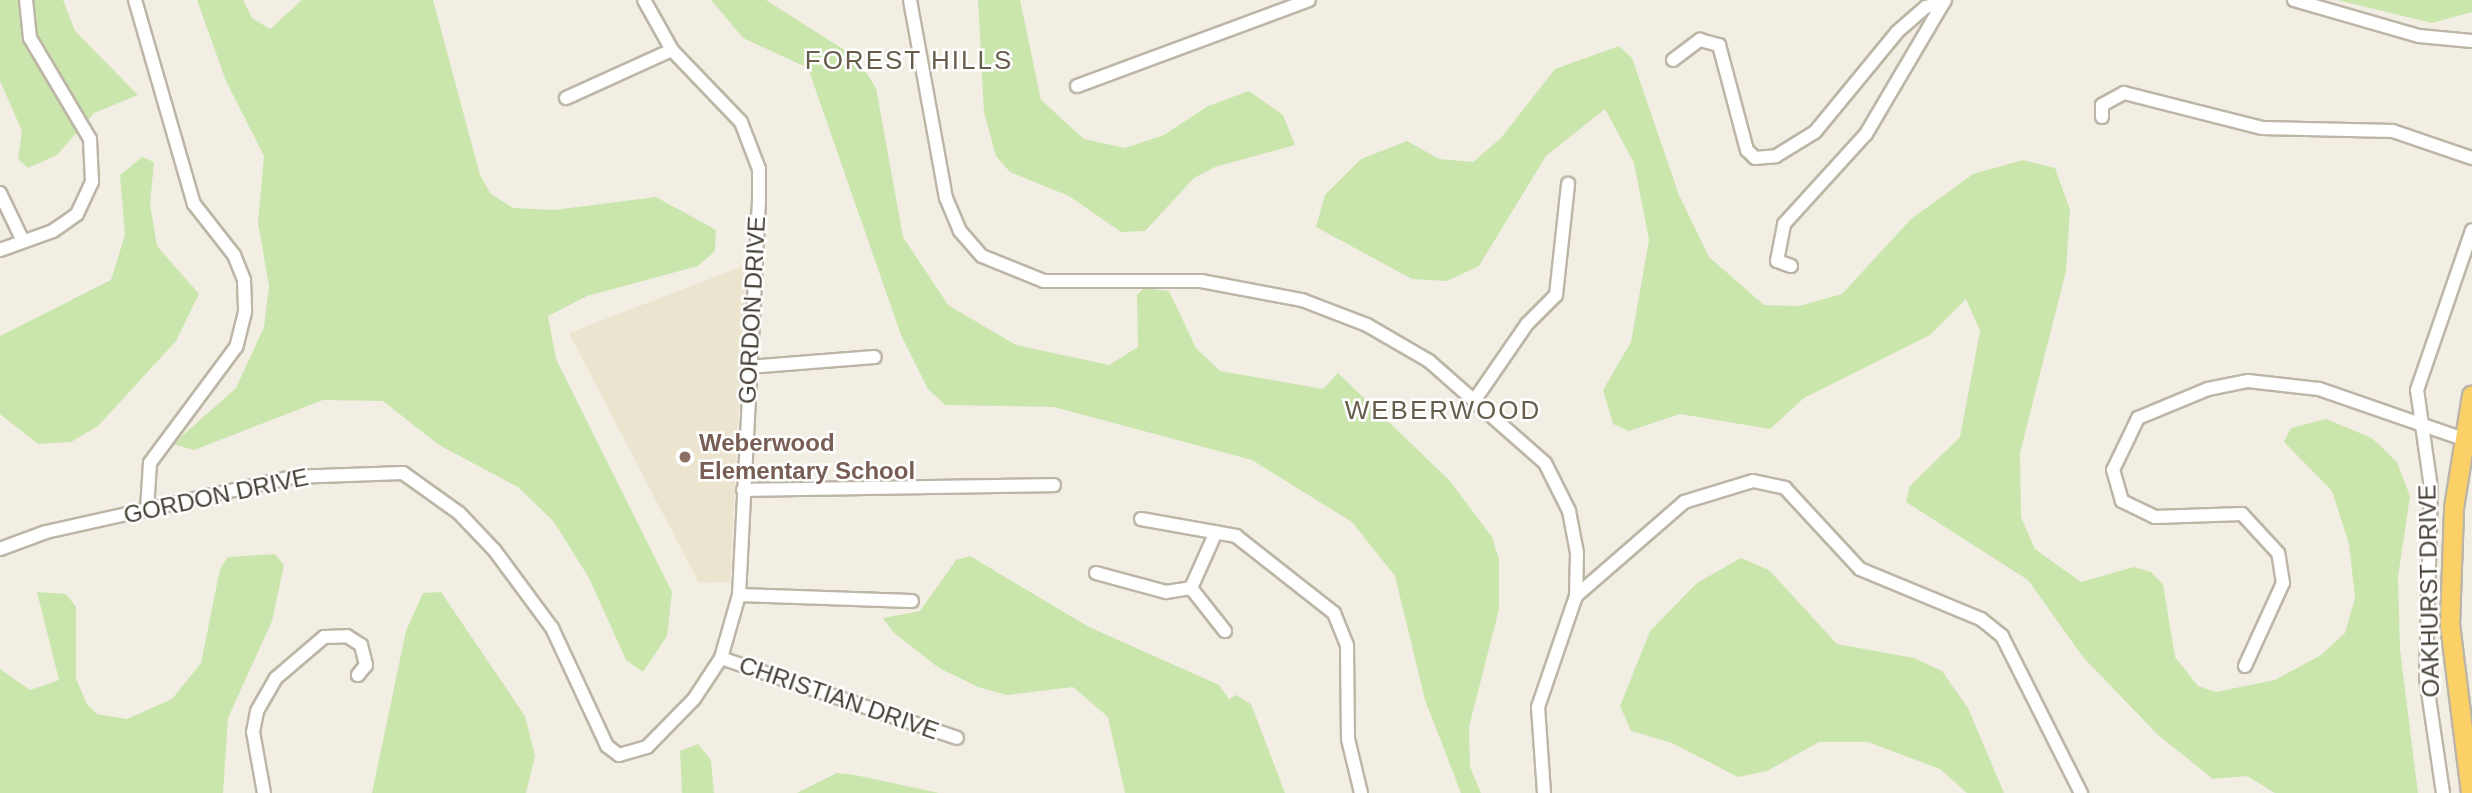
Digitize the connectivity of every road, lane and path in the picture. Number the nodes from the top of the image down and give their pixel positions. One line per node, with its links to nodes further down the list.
1 (26, 0): 18 (street)
2 (135, 0): 29 (street)
3 (644, 0): 9 (street, GORDON DRIVE)
4 (910, 0): 24 (street)
5 (1309, 0): 11 (street)
6 (2294, 0): 8 (street)
7 (1945, 1): 10 (street); 20 (street)
8 (2472, 41)
9 (672, 50): 12 (street); 22 (street, GORDON DRIVE)
10 (1673, 60)
11 (1077, 86)
12 (566, 98)
13 (2102, 117): 14 (street)
14 (2472, 158)
15 (1568, 184): 24 (street)
16 (0, 193): 18 (street)
17 (2472, 230): 25 (street, OAKHURST DRIVE)
18 (23, 242): 19 (street)
19 (0, 250)
20 (1791, 266)
21 (875, 357): 22 (street)
22 (748, 367): 28 (street, GORDON DRIVE)
23 (2472, 395): 26 (highway)
24 (1476, 398): 36 (street)
25 (2418, 427): 26 (street); 40 (street); 47 (street, OAKHURST DRIVE)
26 (2468, 441): 48 (highway)
27 (1055, 485): 28 (street)
28 (743, 490): 35 (street, GORDON DRIVE)
29 (147, 509): 32 (street, GORDON DRIVE); 39 (street, GORDON DRIVE)
30 (1141, 519): 31 (street)
31 (1216, 532): 34 (street); 44 (street)
32 (0, 549)
33 (1096, 573): 34 (street)
34 (1191, 588): 38 (street)
35 (739, 595): 37 (street); 39 (street, GORDON DRIVE)
36 (1576, 596): 45 (street); 46 (street)
37 (912, 601)
38 (1225, 631)
39 (721, 659): 42 (street, CHRISTIAN DRIVE)
40 (2245, 666)
41 (358, 676): 43 (street)
42 (957, 738)
43 (264, 793)
44 (1361, 793)
45 (1544, 793)
46 (2081, 793)
47 (2443, 793)
48 (2471, 793)

